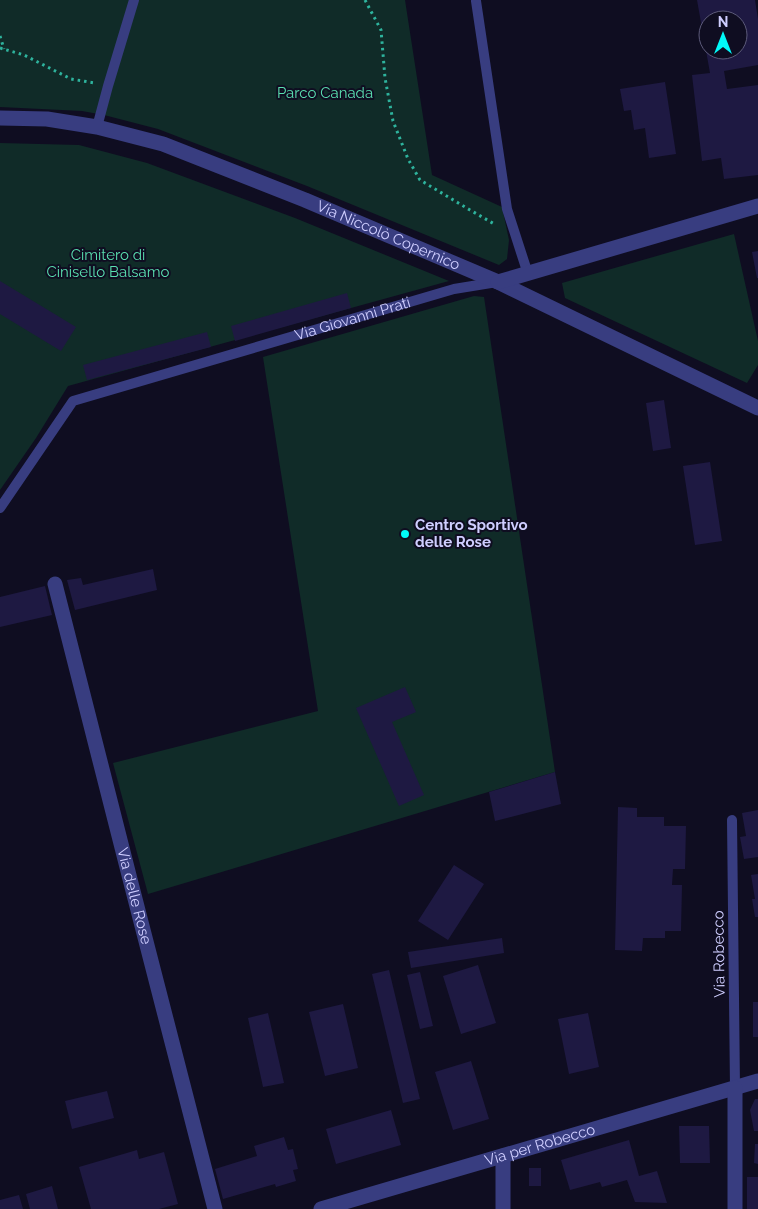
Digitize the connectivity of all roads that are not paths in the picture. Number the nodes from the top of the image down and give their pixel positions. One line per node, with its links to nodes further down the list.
1 (134, 0): 4 (lane)
2 (476, 1): 6 (lane)
3 (0, 118): 4 (street, Via Niccolò Copernico)
4 (98, 127): 7 (street, Via Niccolò Copernico)
5 (758, 206): 6 (street, Via Giovanni Prati)
6 (528, 274): 7 (street, Via Giovanni Prati)
7 (498, 282): 8 (street, Via Niccolò Copernico); 9 (lane, Via Giovanni Prati)
8 (758, 408)
9 (0, 508)
10 (55, 584): 16 (street, Via delle Rose)
11 (732, 820): 13 (lane, Via Robecco)
12 (758, 1081): 13 (street, Via per Robecco)
13 (735, 1088): 14 (street, Via per Robecco); 19 (street)
14 (503, 1156): 15 (street, Via per Robecco); 18 (street)
15 (346, 1206): 17 (street, Via per Robecco)
16 (215, 1209)
17 (321, 1209)
18 (503, 1209)
19 (735, 1209)

